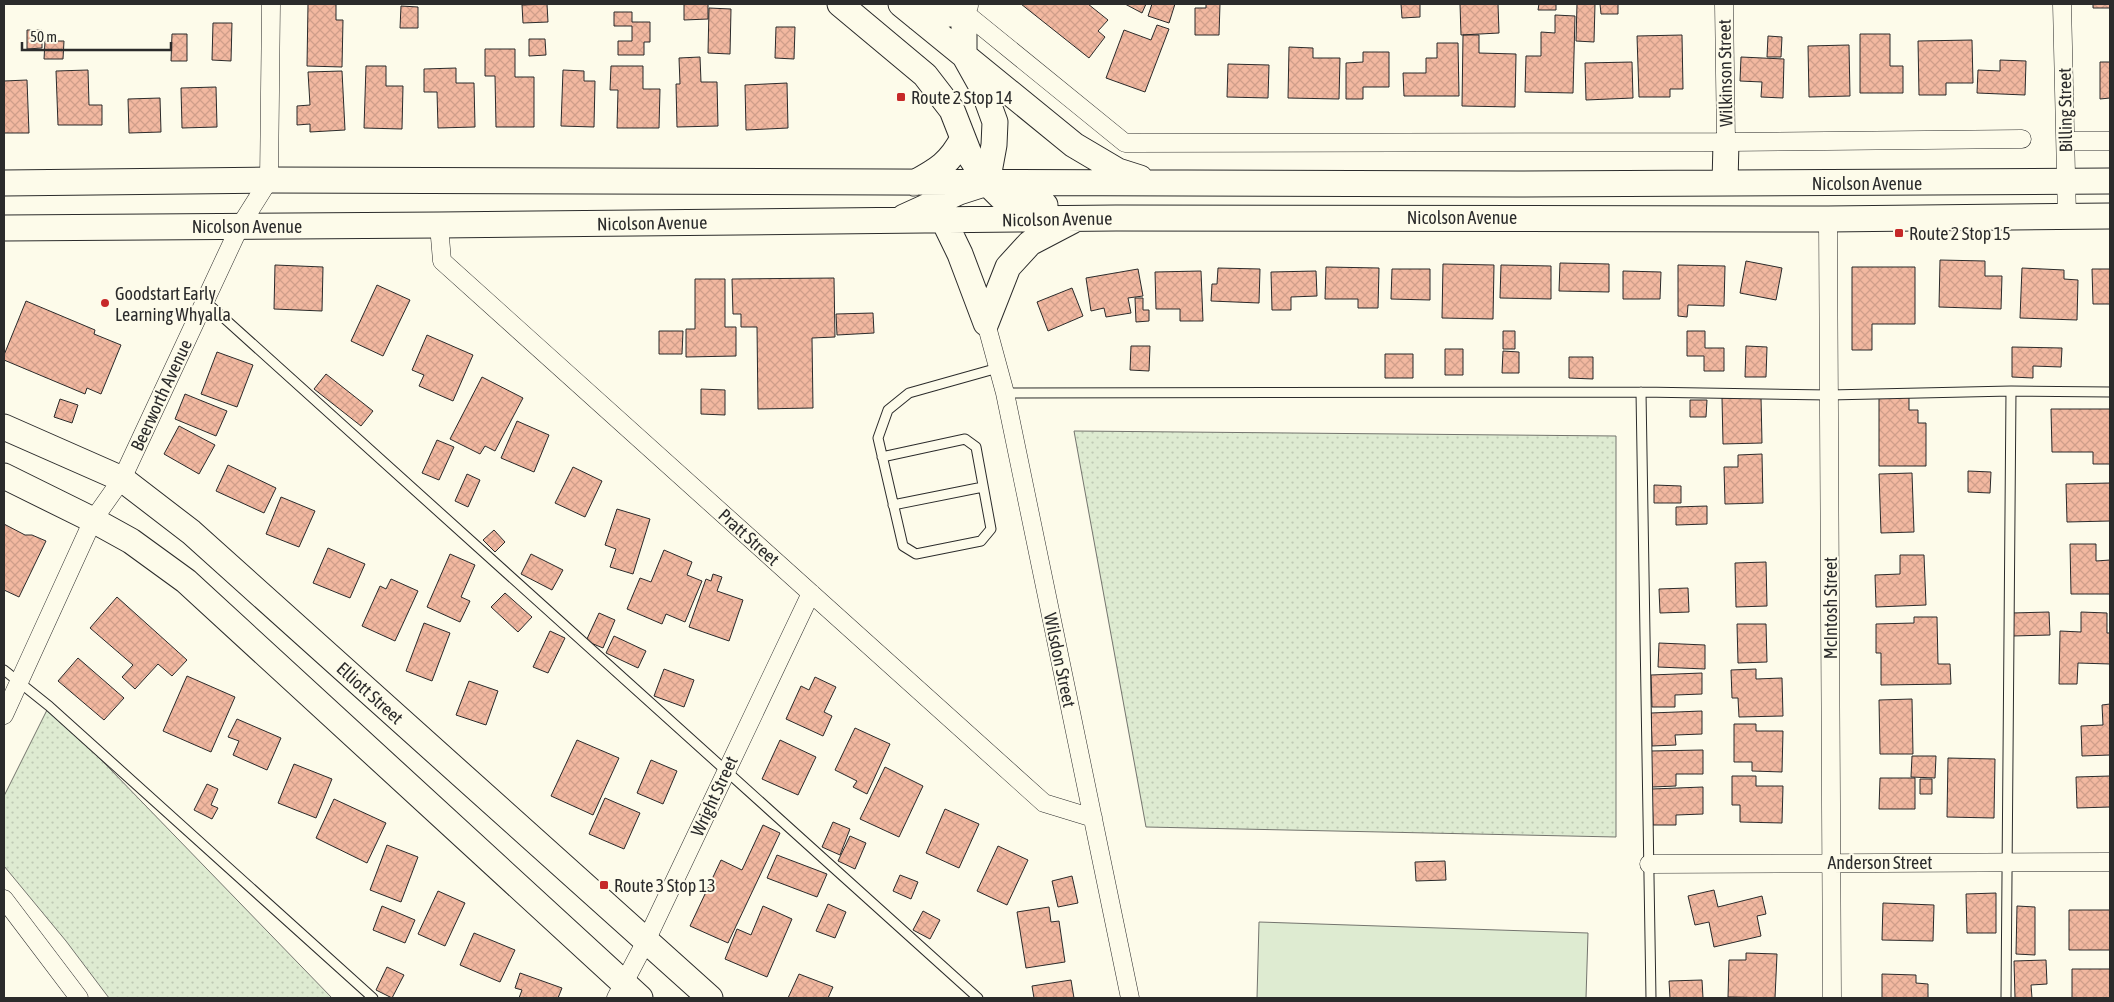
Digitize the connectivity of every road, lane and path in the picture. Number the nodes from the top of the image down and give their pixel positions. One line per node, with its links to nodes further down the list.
1 (271, 4): 13 (street)
2 (840, 4): 8 (main road)
3 (1724, 4): 12 (street, Wilkinson Street)
4 (2062, 4): 10 (street, Billing Street)
5 (968, 8): 6 (main road); 7 (main road); 12 (street)
6 (910, 11): 7 (main road)
7 (964, 55): 19 (main road); 20 (main road)
8 (963, 138): 18 (main road); 19 (main road)
9 (2022, 139): 12 (street)
10 (2066, 141): 11 (street); 16 (street, Billing Street)
11 (2110, 141)
12 (1726, 142): 21 (main road)
13 (269, 180): 15 (main road, Nicolson Avenue); 17 (main road, Nicolson Avenue); 33 (street, Beerworth Avenue)
14 (2110, 181): 16 (main road, Nicolson Avenue)
15 (638, 182): 18 (main road, Nicolson Avenue); 31 (main road)
16 (2066, 182): 21 (main road, Nicolson Avenue); 25 (street, Billing Street)
17 (4, 183)
18 (914, 183): 19 (main road, Nicolson Avenue)
19 (987, 183): 20 (main road, Nicolson Avenue); 27 (main road); 29 (main road)
20 (1157, 183): 22 (main road, Nicolson Avenue)
21 (1725, 183): 22 (main road, Nicolson Avenue)
22 (1517, 184): 24 (main road)
23 (2110, 216): 25 (main road, Nicolson Avenue)
24 (1518, 217): 27 (main road, Nicolson Avenue); 28 (main road, Nicolson Avenue)
25 (2067, 217): 28 (main road, Nicolson Avenue)
26 (1077, 218): 27 (main road, Nicolson Avenue); 30 (main road, Nicolson Avenue); 36 (main road)
27 (1116, 218)
28 (1828, 219): 42 (street, McIntosh Street)
29 (898, 220): 30 (main road, Nicolson Avenue); 31 (main road, Nicolson Avenue)
30 (944, 221): 36 (main road)
31 (638, 223): 32 (main road, Nicolson Avenue)
32 (439, 225): 33 (main road, Nicolson Avenue); 50 (street, Pratt Street)
33 (240, 226): 34 (main road, Nicolson Avenue); 35 (street, Beerworth Avenue)
34 (4, 228)
35 (205, 301): 46 (street, Beerworth Avenue); 54 (lane)
36 (986, 323): 37 (street, Wilsdon Street)
37 (998, 368): 41 (street, Wilsdon Street); 44 (lane)
38 (2011, 390): 40 (lane); 42 (lane); 57 (lane)
39 (1641, 392): 41 (lane); 42 (lane); 59 (lane)
40 (2110, 392)
41 (1005, 393): 55 (street, Wilsdon Street)
42 (1829, 395): 56 (street, McIntosh Street)
43 (4, 427): 46 (main road, Elliott Street)
44 (882, 457): 47 (lane); 48 (lane)
45 (4, 476): 49 (main road)
46 (122, 479): 49 (street, Beerworth Avenue); 61 (main road, Elliott Street)
47 (984, 487): 48 (lane); 48 (lane)
48 (893, 505)
49 (93, 520): 52 (street, Beerworth Avenue); 62 (main road)
50 (810, 593): 54 (street, Wright Street); 55 (street, Pratt Street)
51 (4, 670): 52 (lane)
52 (19, 682): 53 (street, Beerworth Avenue); 64 (lane)
53 (4, 715)
54 (727, 771): 61 (street, Wright Street); 66 (lane)
55 (1093, 818): 67 (street, Wilsdon Street)
56 (1832, 862): 57 (street, Anderson Street); 59 (street, Anderson Street); 69 (street, McIntosh Street)
57 (2005, 862): 58 (street, Anderson Street); 70 (lane)
58 (2110, 862)
59 (1649, 864): 68 (lane)
60 (4, 899): 63 (street)
61 (646, 941): 62 (street, Wright Street); 65 (main road, Elliott Street)
62 (626, 993)
63 (79, 998)
64 (373, 998)
65 (710, 998)
66 (978, 998)
67 (1130, 998)
68 (1651, 998)
69 (1832, 998)
70 (2006, 998)

